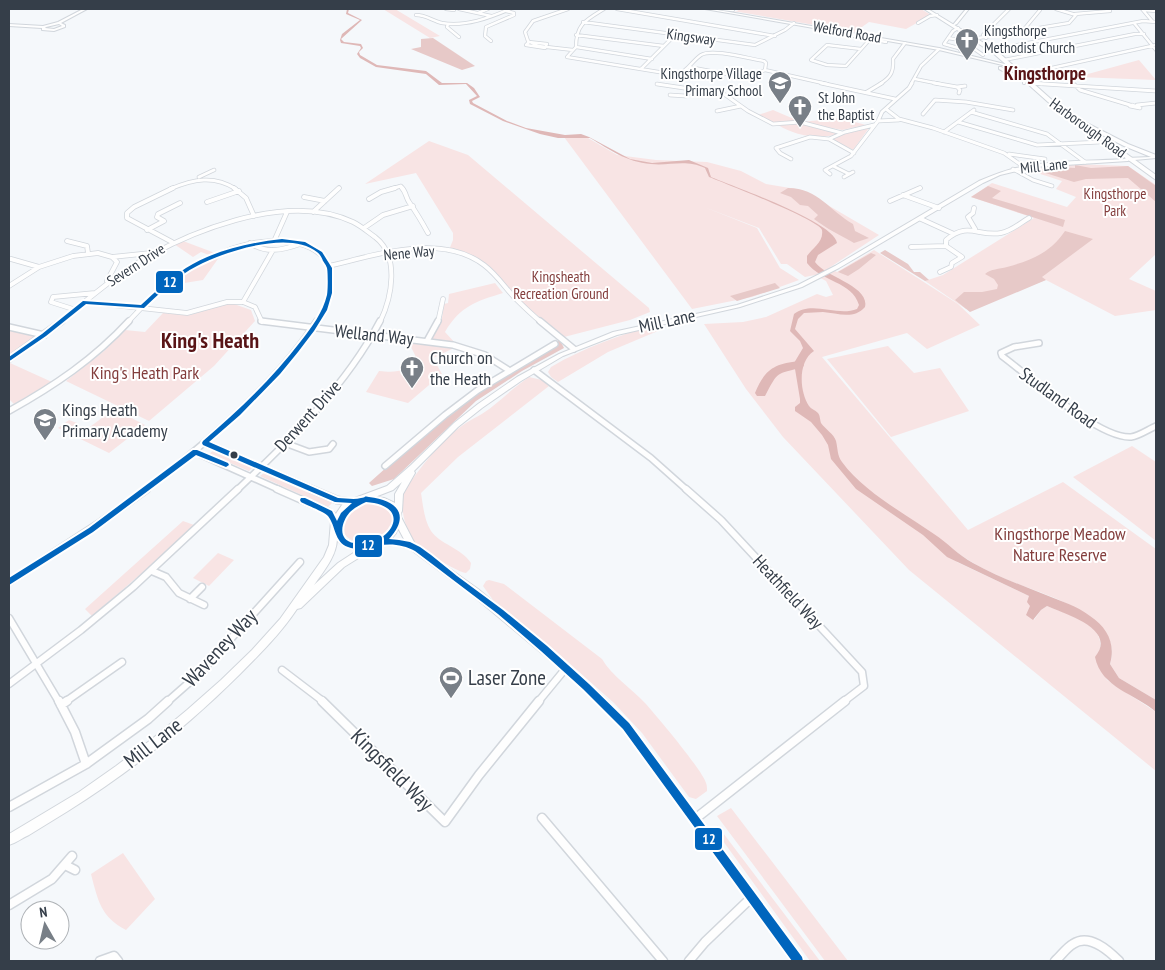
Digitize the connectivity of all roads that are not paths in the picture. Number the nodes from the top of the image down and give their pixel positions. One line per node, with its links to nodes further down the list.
1 (84, 9): 34 (street)
2 (446, 9): 3 (street)
3 (452, 9)
4 (459, 9): 23 (street)
5 (488, 9): 23 (street)
6 (510, 9): 20 (street)
7 (568, 9): 51 (street)
8 (604, 9): 28 (street)
9 (616, 9): 43 (street)
10 (707, 9): 30 (main road, Welford Road)
11 (724, 9): 18 (street)
12 (926, 9): 26 (highway, Harborough Road)
13 (967, 9): 35 (street)
14 (1009, 9): 48 (street)
15 (1056, 9): 16 (street)
16 (1061, 9): 24 (street)
17 (1143, 9): 22 (street); 29 (street)
18 (733, 10)
19 (1040, 10): 38 (street)
20 (506, 11): 27 (street); 49 (street)
21 (1110, 11): 24 (street)
22 (1156, 11)
23 (478, 13): 27 (street)
24 (1075, 14): 38 (street)
25 (416, 15): 33 (street)
26 (937, 15): 31 (street); 35 (highway, Harborough Road)
27 (492, 16): 33 (street)
28 (583, 22): 39 (street, Kingsway); 41 (street)
29 (1155, 22): 32 (street)
30 (794, 23): 43 (street, Kingsway); 46 (main road, Welford Road)
31 (918, 23)
32 (1134, 23): 40 (street); 63 (street)
33 (448, 24): 44 (street)
34 (9, 25)
35 (953, 25): 36 (highway, Harborough Road)
36 (958, 28): 47 (street); 50 (highway, Harborough Road)
37 (820, 29): 46 (street, Welford Road)
38 (1027, 30): 48 (street)
39 (676, 34): 43 (street, Kingsway); 56 (street)
40 (1144, 34): 55 (street); 69 (street)
41 (576, 35): 56 (street); 58 (street)
42 (463, 36): 44 (street)
43 (775, 36)
44 (458, 37): 45 (street)
45 (454, 38)
46 (871, 38): 52 (street, Welford Road); 53 (main road, Welford Road); 59 (street)
47 (948, 38): 54 (street); 61 (street)
48 (986, 38): 50 (street)
49 (491, 39)
50 (972, 39): 63 (highway, Harborough Road)
51 (529, 42): 57 (street); 57 (street)
52 (886, 42)
53 (905, 43): 60 (main road, Welford Road); 82 (street)
54 (967, 44): 61 (street); 66 (street)
55 (1154, 45): 64 (street); 73 (street)
56 (664, 46): 67 (street)
57 (546, 47): 62 (street)
58 (576, 47): 62 (street); 67 (street)
59 (860, 49): 59 (street)
60 (939, 49): 65 (main road, Welford Road); 74 (street)
61 (962, 49): 65 (street)
62 (573, 50): 71 (street)
63 (991, 50): 69 (highway, Harborough Road)
64 (1156, 50)
65 (956, 53): 68 (main road, Welford Road)
66 (983, 55)
67 (652, 58): 71 (street)
68 (985, 61): 69 (main road, Welford Road); 73 (main road, Welford Road)
69 (1007, 64): 73 (highway, Harborough Road)
70 (689, 67): 71 (street); 72 (street); 72 (street)
71 (641, 70)
72 (766, 70): 82 (street)
73 (1021, 77): 75 (highway, Harborough Road)
74 (915, 79): 79 (street); 85 (street)
75 (1027, 83): 77 (street); 94 (highway, Harborough Road); 99 (highway, Harborough Road)
76 (657, 84): 80 (street)
77 (1075, 85): 81 (street); 86 (street)
78 (965, 86): 79 (street)
79 (957, 87): 83 (street)
80 (692, 90): 84 (street); 87 (street)
81 (1156, 90)
82 (868, 92): 85 (street)
83 (958, 92)
84 (670, 95)
85 (895, 99): 89 (street)
86 (1156, 104)
87 (741, 106): 91 (street); 102 (street)
88 (980, 106): 90 (street); 92 (street); 93 (street)
89 (886, 109): 95 (street); 96 (street)
90 (1013, 110)
91 (717, 111)
92 (971, 112): 97 (street); 106 (street)
93 (923, 114)
94 (1074, 118): 101 (highway, Harborough Road); 104 (main road)
95 (903, 120): 96 (street); 100 (street)
96 (878, 121): 98 (street)
97 (958, 122): 100 (street); 106 (street)
98 (874, 125): 102 (street); 107 (street)
99 (1083, 129): 101 (main road); 105 (highway, Harborough Road)
100 (944, 132): 108 (street)
101 (1093, 132): 104 (main road); 113 (highway, Harborough Road)
102 (842, 133): 103 (street)
103 (829, 138): 107 (street); 110 (street)
104 (1117, 141): 109 (main road)
105 (1101, 142): 106 (street); 113 (highway, Harborough Road)
106 (1062, 144): 112 (street)
107 (854, 153): 114 (street)
108 (1004, 153): 111 (street); 115 (street)
109 (1156, 158): 113 (main road)
110 (791, 159)
111 (1045, 159)
112 (1084, 161): 113 (street, Mill Lane); 113 (street); 115 (street, Mill Lane)
113 (1127, 161): 120 (highway, Harborough Road)
114 (833, 166): 118 (street); 119 (street)
115 (1024, 167): 116 (street, Mill Lane)
116 (1013, 169): 122 (street); 134 (street, Mill Lane)
117 (214, 170): 121 (street)
118 (830, 174)
119 (844, 176)
120 (1156, 179)
121 (193, 180): 125 (street); 143 (street)
122 (1052, 186)
123 (339, 188): 129 (street)
124 (920, 188): 126 (street)
125 (239, 191): 131 (street); 138 (street)
126 (903, 195): 130 (street); 134 (street)
127 (304, 197): 129 (street)
128 (369, 199): 133 (street)
129 (325, 200): 137 (street)
130 (890, 201)
131 (207, 202)
132 (180, 203): 143 (street)
133 (413, 206): 141 (street); 144 (street)
134 (939, 208): 140 (street, Mill Lane)
135 (974, 208): 142 (street)
136 (287, 212): 137 (street, Severn Drive); 138 (street, Severn Drive); 146 (street)
137 (314, 212): 141 (street, Severn Drive)
138 (254, 216): 148 (street, Severn Drive)
139 (1028, 218): 142 (street)
140 (920, 219): 145 (street); 177 (street, Mill Lane)
141 (364, 228): 156 (street, Severn Drive)
142 (975, 229): 145 (street)
143 (147, 230): 148 (street)
144 (428, 233)
145 (954, 234): 151 (street)
146 (275, 239): 149 (street); 150 (street)
147 (67, 241): 155 (street)
148 (172, 242): 154 (street, Severn Drive)
149 (250, 243): 153 (street); 168 (street)
150 (302, 243): 153 (street); 159 (street)
151 (946, 246): 152 (street); 161 (street)
152 (911, 247)
153 (273, 250): 167 (street)
154 (154, 252): 157 (street); 162 (street, Severn Drive)
155 (88, 253): 157 (street); 160 (street)
156 (387, 253): 159 (street, Nene Way); 173 (street, Derwent Drive); 177 (street, Nene Way)
157 (112, 257): 162 (street)
158 (11, 259): 160 (street)
159 (329, 266): 171 (street)
160 (39, 267): 163 (street)
161 (940, 272)
162 (105, 285): 164 (street, Severn Drive)
163 (9, 286)
164 (95, 293): 166 (street, Severn Drive); 169 (street)
165 (443, 299): 174 (street)
166 (85, 302): 168 (street); 169 (street, Severn Drive)
167 (243, 302): 168 (street); 171 (street, Welland Way)
168 (142, 308): 181 (street)
169 (76, 310): 172 (street, Severn Drive)
170 (9, 327): 172 (street)
171 (312, 328): 173 (street, Welland Way); 183 (street)
172 (44, 335): 178 (street, Severn Drive)
173 (372, 335): 174 (street, Welland Way); 184 (street, Derwent Drive)
174 (427, 341): 180 (street, Welland Way)
175 (1039, 343): 182 (street, Studland Road)
176 (555, 344): 180 (street)
177 (574, 349): 179 (street, Mill Lane)
178 (9, 359)
179 (534, 370): 188 (street, Mill Lane); 214 (street, Heathfield Way)
180 (510, 371): 187 (street)
181 (9, 411)
182 (1156, 426)
183 (205, 443): 186 (street); 189 (street)
184 (285, 444): 185 (street); 189 (street, Derwent Drive)
185 (333, 444)
186 (195, 452): 190 (street); 198 (street)
187 (385, 466)
188 (414, 467): 191 (street, Mill Lane); 192 (street, Mill Lane)
189 (261, 468): 190 (street, Derwent Drive); 191 (street)
190 (251, 476): 193 (street); 197 (street, Derwent Drive)
191 (356, 501): 192 (street); 193 (street, Mill Lane)
192 (398, 516): 194 (street); 195 (street)
193 (337, 527): 194 (street); 201 (street, Mill Lane); 204 (street, Mill Lane)
194 (374, 545): 195 (street); 201 (street, Mill Lane)
195 (412, 546): 207 (street)
196 (300, 562): 211 (street, Waveney Way)
197 (152, 571): 200 (street); 206 (street, Derwent Drive)
198 (9, 582)
199 (202, 587): 200 (street)
200 (190, 599): 202 (street)
201 (301, 601): 204 (street, Mill Lane)
202 (204, 605)
203 (9, 618): 206 (street)
204 (281, 625): 215 (street, Mill Lane)
205 (122, 662): 210 (street)
206 (37, 663): 209 (street, Derwent Drive); 210 (street)
207 (566, 668): 208 (street, Kingsfield Way); 214 (street)
208 (282, 670)
209 (9, 684)
210 (61, 705): 211 (street)
211 (86, 764): 212 (street, Waveney Way)
212 (9, 807)
213 (542, 818): 221 (street)
214 (695, 819): 217 (street)
215 (9, 840)
216 (72, 856): 218 (street)
217 (751, 898): 222 (street); 223 (street)
218 (9, 905)
219 (100, 961): 220 (street)
220 (118, 961)
221 (662, 961)
222 (689, 961)
223 (798, 961)
224 (1055, 961): 225 (street)
225 (1119, 961)

